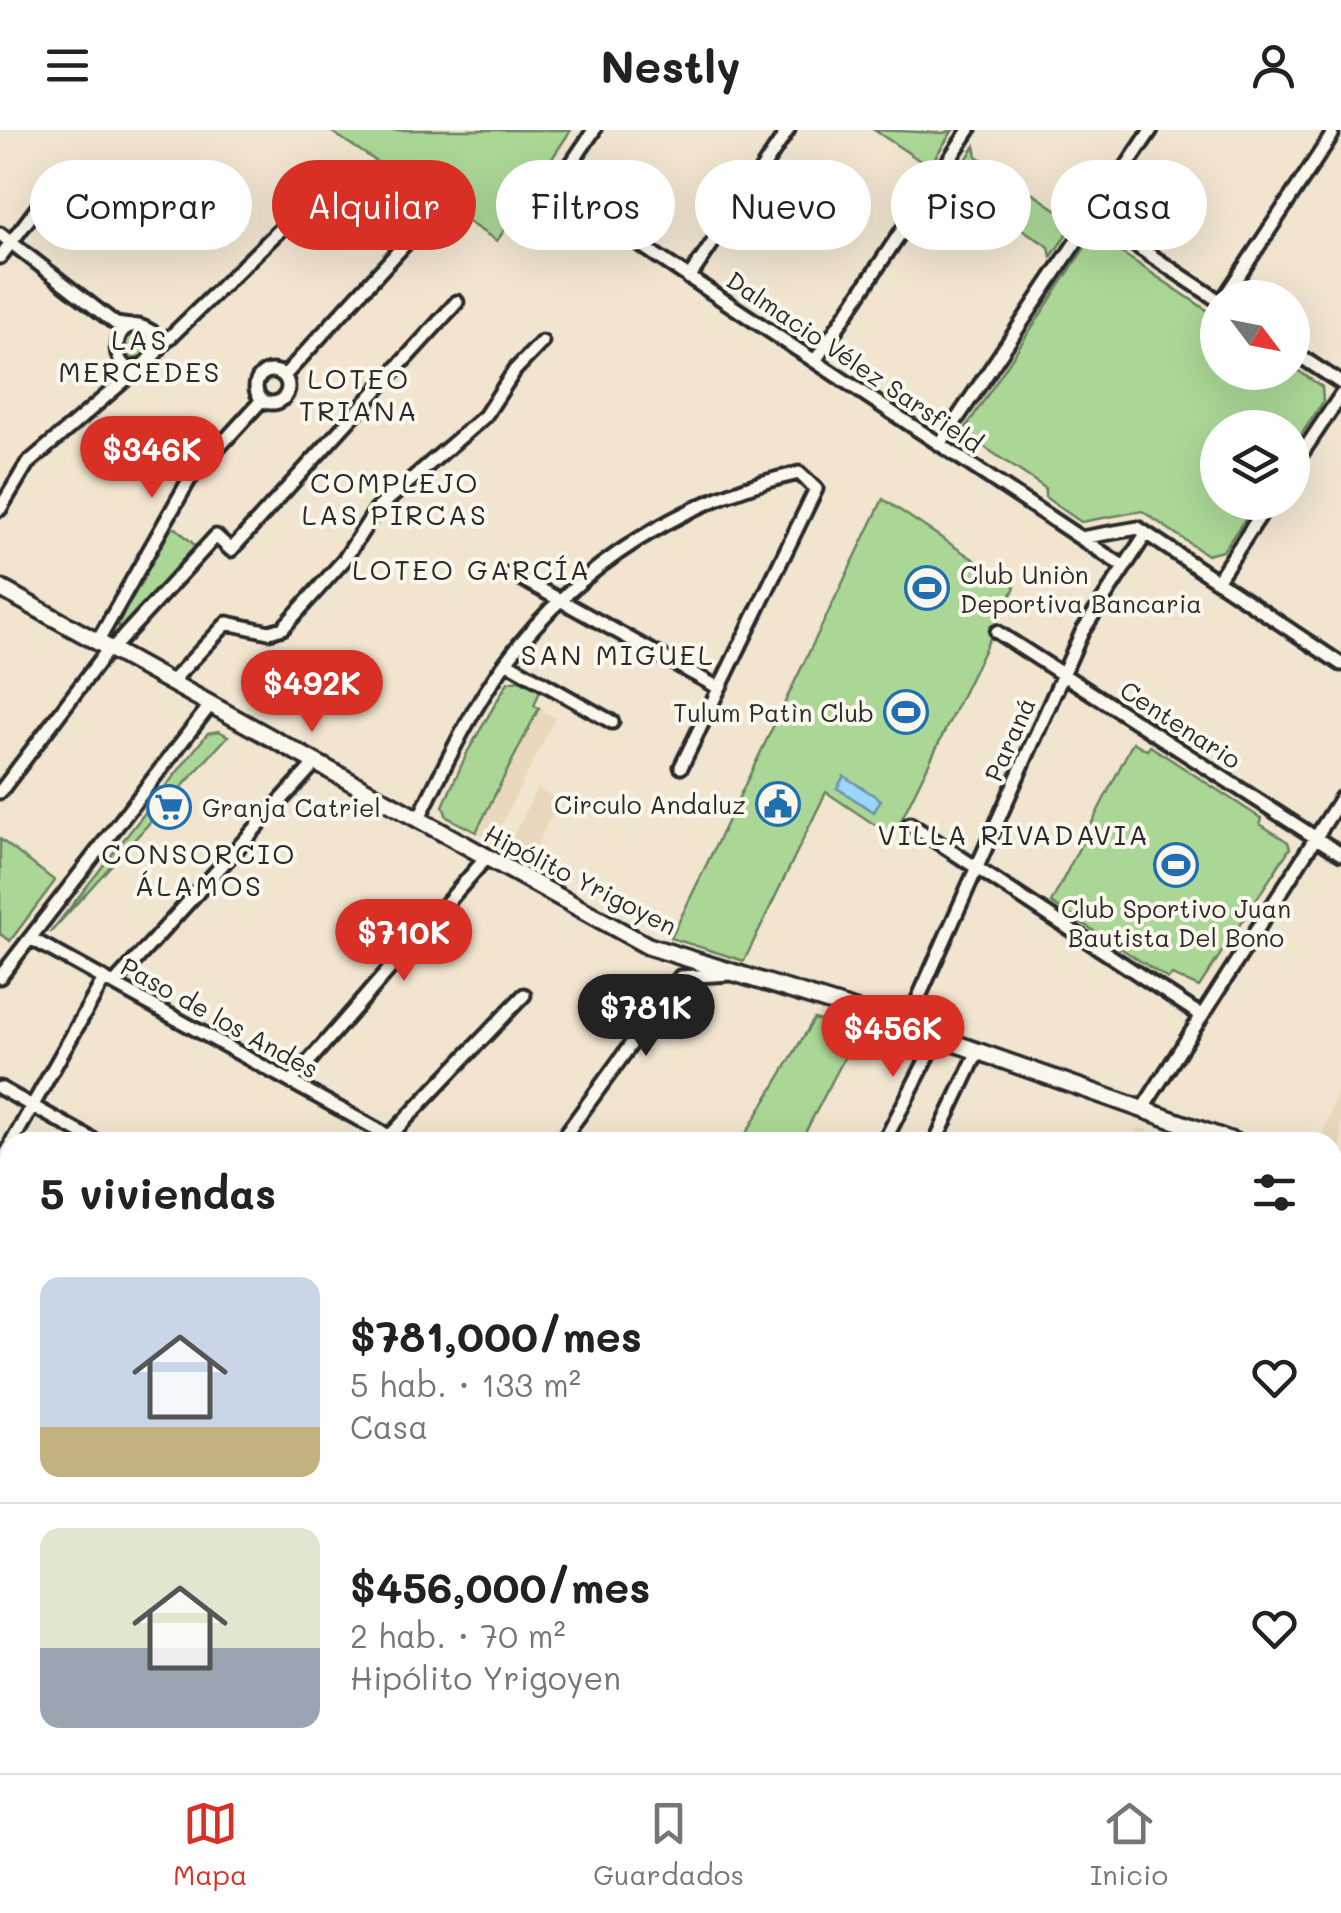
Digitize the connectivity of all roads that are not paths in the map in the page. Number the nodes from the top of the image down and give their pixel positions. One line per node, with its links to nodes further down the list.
1 (594, 130): 14 (street, Dalmacio Vélez Sarsfield)
2 (788, 130): 14 (street)
3 (969, 130): 25 (street)
4 (1152, 130): 6 (street)
5 (1333, 135): 15 (street)
6 (1132, 160)
7 (30, 212): 8 (street)
8 (6, 238): 13 (street); 18 (street)
9 (272, 238): 20 (street)
10 (400, 250): 29 (street)
11 (1071, 250): 35 (street)
12 (1145, 250): 16 (street)
13 (0, 257)
14 (690, 278): 25 (street, Dalmacio Vélez Sarsfield)
15 (1234, 280)
16 (1200, 286)
17 (457, 302): 46 (street)
18 (114, 321): 19 (street); 22 (street)
19 (132, 326): 21 (street); 22 (street)
20 (172, 335): 21 (street); 24 (street)
21 (154, 336): 24 (street)
22 (117, 339): 27 (street)
23 (542, 342): 50 (street)
24 (157, 351): 28 (street)
25 (815, 361): 35 (street, Dalmacio Vélez Sarsfield)
26 (1310, 362): 31 (street)
27 (124, 364): 28 (street); 30 (street)
28 (140, 367): 30 (street)
29 (284, 376): 33 (street); 33 (street)
30 (124, 378): 36 (street)
31 (1341, 383)
32 (1341, 395): 34 (street)
33 (262, 400): 46 (street)
34 (1310, 441)
35 (940, 444): 39 (street, Dalmacio Vélez Sarsfield)
36 (0, 509)
37 (1257, 520): 42 (street)
38 (1146, 534): 39 (street); 40 (street, Paraná); 42 (street)
39 (1080, 538): 40 (street, Dalmacio Vélez Sarsfield)
40 (1124, 567): 49 (street, Paraná)
41 (511, 573): 44 (street)
42 (1217, 581): 48 (street)
43 (0, 588): 46 (main road, Hipólito Yrigoyen)
44 (560, 600): 47 (street); 51 (street); 51 (street)
45 (996, 632): 49 (street, Centenario)
46 (107, 646): 50 (main road, Hipólito Yrigoyen); 56 (street)
47 (506, 662): 53 (street); 58 (street)
48 (1341, 664)
49 (1063, 674): 60 (street, Centenario); 63 (street, Paraná)
50 (171, 682): 52 (main road, Hipólito Yrigoyen)
51 (719, 688): 55 (street)
52 (211, 704): 54 (main road, Hipólito Yrigoyen); 64 (street)
53 (612, 722)
54 (315, 762): 58 (main road, Hipólito Yrigoyen); 67 (street)
55 (681, 767)
56 (0, 792)
57 (1341, 798): 60 (street)
58 (418, 820): 62 (main road, Hipólito Yrigoyen)
59 (910, 824): 63 (street)
60 (1316, 838): 61 (street, Centenario); 69 (street)
61 (1341, 854)
62 (486, 858): 65 (main road, Hipólito Yrigoyen); 73 (street)
63 (976, 868): 69 (street); 70 (street, Paraná)
64 (30, 938): 66 (street); 67 (street, Paso de los Andes)
65 (732, 974): 70 (main road, Hipólito Yrigoyen); 81 (street)
66 (0, 977)
67 (109, 982): 73 (street, Paso de los Andes); 75 (street)
68 (524, 994): 80 (street)
69 (1202, 1016): 76 (street)
70 (906, 1026): 71 (main road, Hipólito Yrigoyen)
71 (938, 1037): 72 (main road, Hipólito Yrigoyen); 82 (street)
72 (978, 1051): 76 (main road, Hipólito Yrigoyen); 83 (street)
73 (291, 1082): 79 (street, Paso de los Andes)
74 (0, 1088): 75 (street)
75 (32, 1106): 77 (street); 78 (street)
76 (1143, 1108): 84 (main road, Hipólito Yrigoyen)
77 (18, 1132)
78 (78, 1132)
79 (374, 1132)
80 (393, 1132)
81 (567, 1132)
82 (889, 1132)
83 (940, 1132)
84 (1208, 1132)

